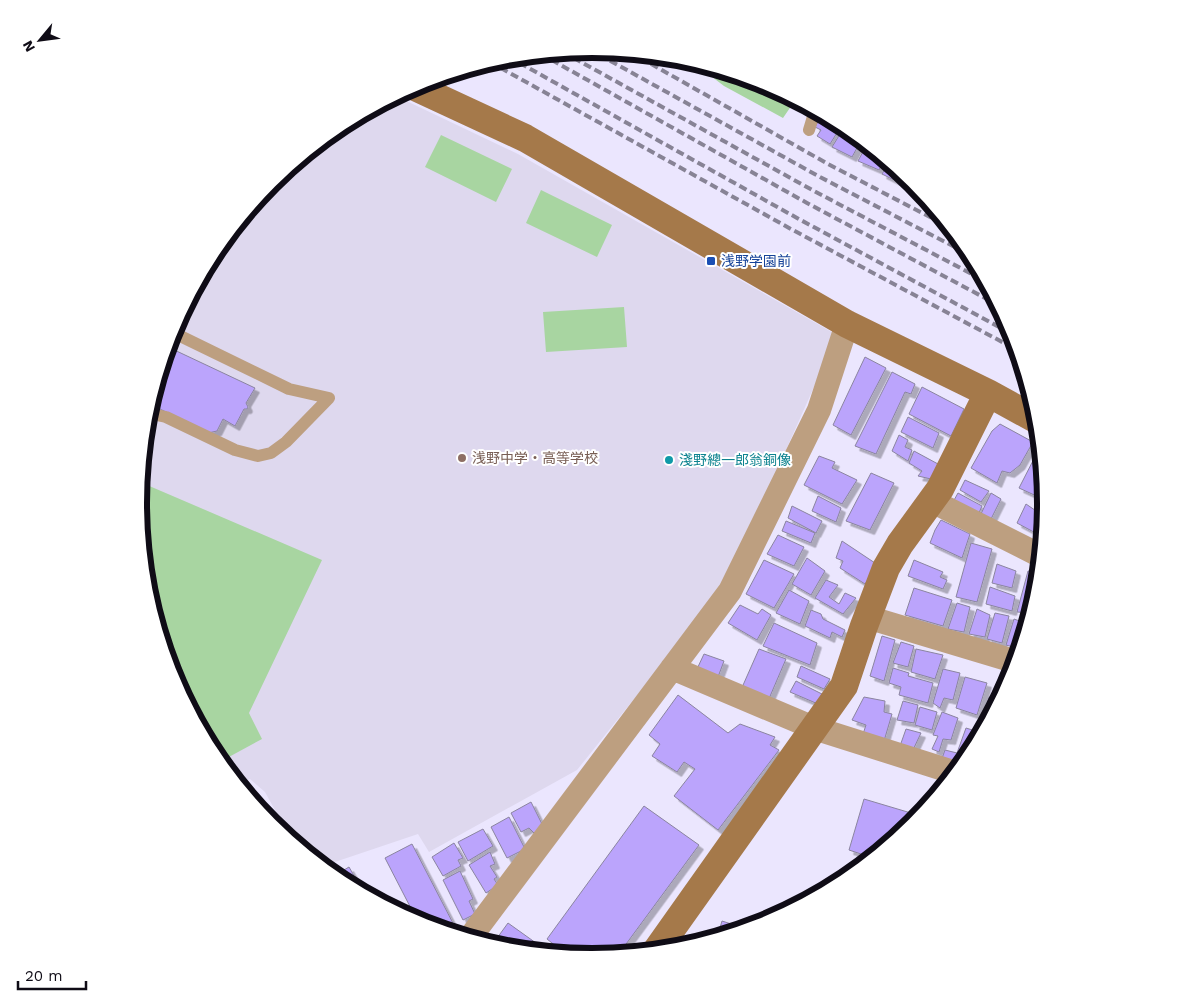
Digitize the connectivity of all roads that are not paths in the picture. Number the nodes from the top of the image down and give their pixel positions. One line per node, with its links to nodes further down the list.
1 (423, 91): 4 (street)
2 (813, 116): 3 (lane)
3 (809, 130)
4 (848, 324): 6 (street); 13 (street)
5 (180, 336): 7 (lane)
6 (988, 393): 8 (street); 9 (street)
7 (156, 415)
8 (1029, 415)
9 (932, 500): 10 (street); 11 (street)
10 (1035, 552)
11 (867, 617): 12 (street); 14 (street)
12 (1009, 660)
13 (672, 668): 14 (street); 16 (street)
14 (814, 728): 15 (street); 17 (street)
15 (948, 771)
16 (474, 932)
17 (662, 943)

